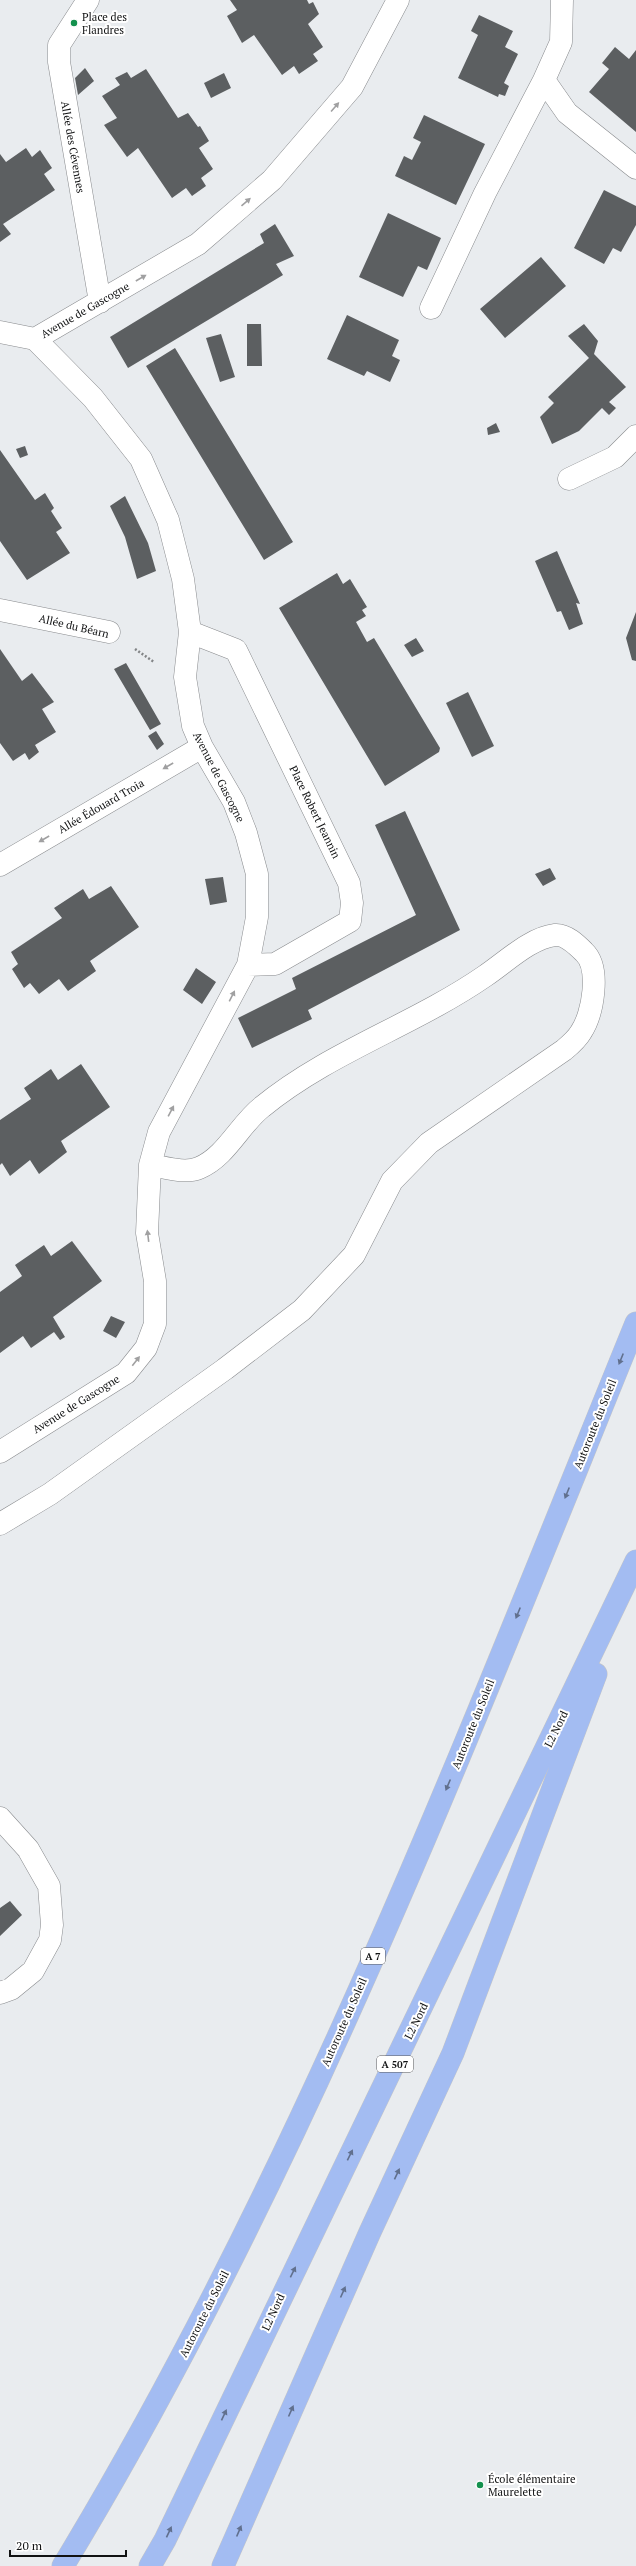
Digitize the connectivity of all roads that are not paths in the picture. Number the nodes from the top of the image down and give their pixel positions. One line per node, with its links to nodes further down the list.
1 (88, 0): 6 (street, Allée des Cévennes)
2 (398, 0): 6 (street, Avenue de Gascogne, one-way to 2)
3 (562, 0): 4 (street)
4 (544, 80): 5 (street); 7 (street)
5 (636, 168)
6 (100, 302): 9 (street, Avenue de Gascogne)
7 (431, 308)
8 (0, 332): 9 (street)
9 (35, 339): 14 (street, Avenue de Gascogne)
10 (636, 436): 11 (street)
11 (568, 479)
12 (0, 610): 13 (street, Allée du Béarn)
13 (109, 632)
14 (190, 632): 15 (street, Avenue de Gascogne); 17 (street, Place Robert Jeannin)
15 (202, 747): 16 (street, Allée Édouard Troia, one-way to 16); 17 (street, Avenue de Gascogne)
16 (0, 865)
17 (248, 965): 18 (street, Avenue de Gascogne, one-way to 17)
18 (150, 1165): 20 (street, Avenue de Gascogne, one-way to 18); 21 (street)
19 (636, 1323): 26 (highway, Autoroute du Soleil / A 7, one-way to 26)
20 (0, 1452)
21 (0, 1524)
22 (636, 1561): 27 (highway, L2 Nord / A 507, one-way to 22)
23 (636, 1566): 28 (highway, one-way to 23)
24 (0, 1818): 25 (street)
25 (0, 1993)
26 (63, 2566)
27 (150, 2566)
28 (223, 2566)

